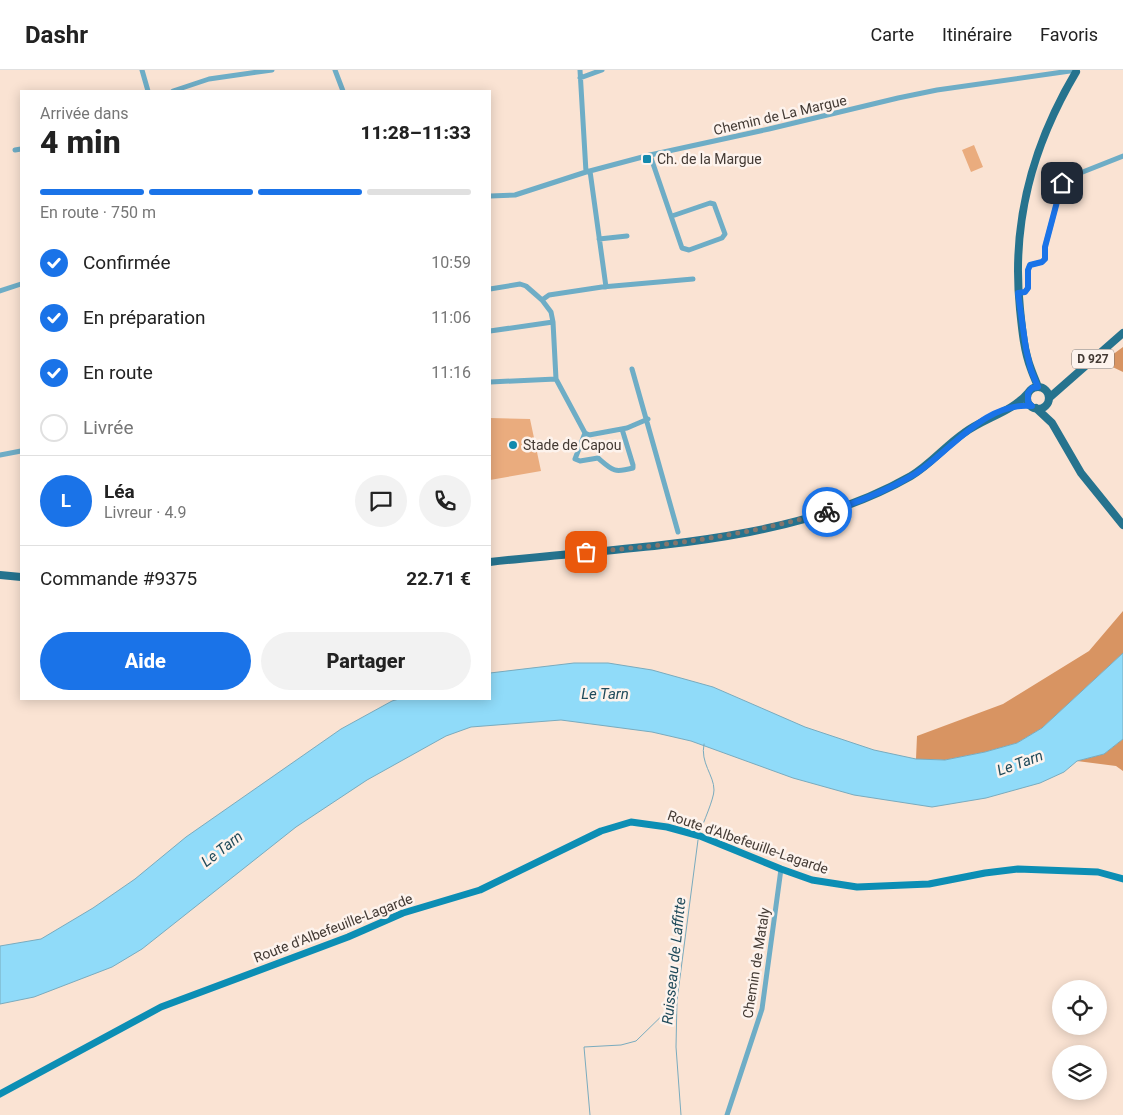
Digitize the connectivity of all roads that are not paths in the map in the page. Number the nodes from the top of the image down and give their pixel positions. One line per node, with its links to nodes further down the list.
1 (142, 70): 8 (street)
2 (272, 70): 9 (street)
3 (335, 70): 10 (street)
4 (580, 70): 7 (street)
5 (602, 70): 7 (street)
6 (1076, 71): 11 (street, Chemin de La Margue); 23 (main road)
7 (580, 78): 13 (street)
8 (148, 90)
9 (175, 90)
10 (343, 90)
11 (650, 155): 13 (street, Chemin de La Margue); 15 (street)
12 (1123, 156): 23 (street)
13 (588, 171): 14 (street, Chemin de La Margue); 17 (street)
14 (491, 196)
15 (672, 216): 15 (street)
16 (627, 236): 17 (street)
17 (599, 239): 20 (street)
18 (693, 279): 20 (street)
19 (20, 284): 22 (street)
20 (606, 286): 24 (street)
21 (491, 288): 24 (street)
22 (0, 291)
23 (1018, 293): 29 (main road)
24 (542, 300): 25 (street)
25 (553, 322): 26 (street); 30 (street)
26 (491, 331)
27 (1123, 333): 32 (main road, D 927)
28 (632, 369): 38 (street)
29 (1031, 370): 33 (main road); 34 (main road)
30 (556, 379): 31 (street); 41 (street)
31 (491, 382)
32 (1064, 384): 33 (main road, D 927); 35 (main road, D 927)
33 (1039, 387): 34 (main road); 35 (main road)
34 (1029, 392): 36 (main road); 37 (main road)
35 (1048, 399): 36 (main road); 39 (main road)
36 (1034, 407): 37 (main road); 39 (main road)
37 (1009, 408): 46 (main road)
38 (648, 420): 40 (street); 45 (street)
39 (1052, 423): 44 (main road)
40 (622, 429): 41 (street); 41 (street)
41 (584, 433)
42 (20, 451): 43 (street)
43 (0, 455)
44 (1123, 524)
45 (678, 532)
46 (491, 562)
47 (0, 575): 48 (main road)
48 (20, 577)
49 (781, 869): 50 (main road, Route d'Albefeuille-Lagarde); 51 (main road, Route d'Albefeuille-Lagarde); 52 (street, Chemin de Mataly)
50 (1123, 879)
51 (0, 1094)
52 (727, 1115)

